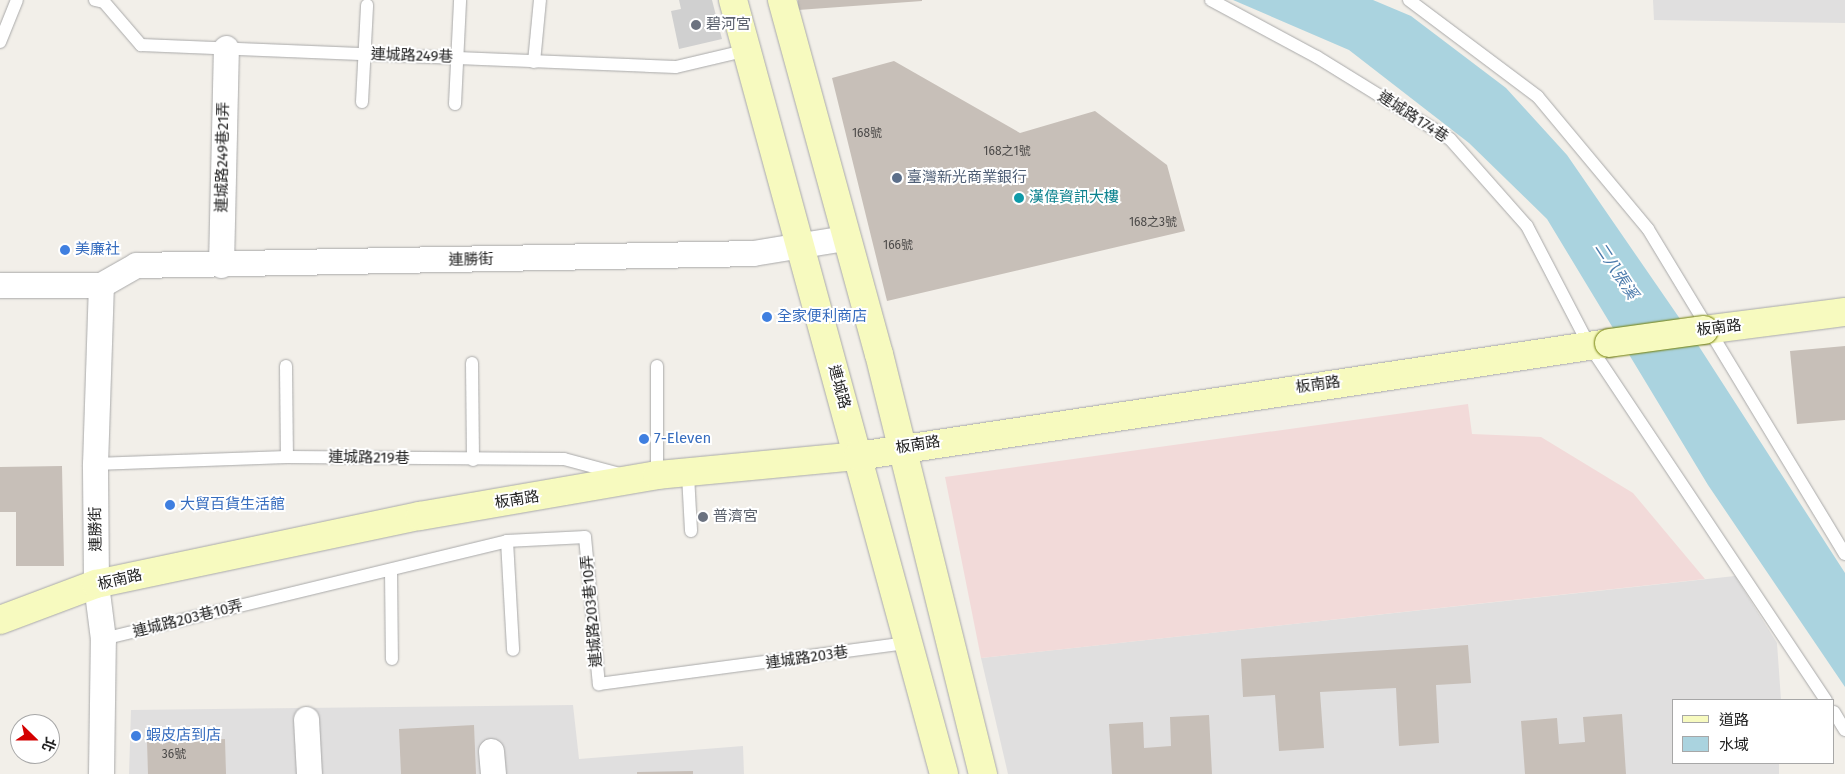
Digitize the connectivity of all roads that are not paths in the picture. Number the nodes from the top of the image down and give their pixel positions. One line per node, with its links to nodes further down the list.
1 (17, 0): 10 (lane)
2 (95, 0): 11 (lane, 連城路249巷)
3 (460, 0): 14 (lane)
4 (540, 0): 15 (lane)
5 (733, 0): 12 (street, 連城路)
6 (782, 0): 18 (street)
7 (1211, 0): 25 (lane, 連城路174巷)
8 (1409, 0): 24 (lane)
9 (367, 5): 13 (lane)
10 (0, 42)
11 (226, 48): 13 (lane, 連城路249巷); 20 (street, 連城路249巷21弄)
12 (748, 50): 15 (lane, 連城路249巷); 19 (street, 連城路)
13 (365, 54): 14 (lane, 連城路249巷); 16 (lane)
14 (457, 57): 15 (lane, 連城路249巷); 17 (lane)
15 (534, 62)
16 (362, 102)
17 (456, 104)
18 (845, 238): 19 (street, 連勝街); 29 (street)
19 (802, 248): 20 (street, 連勝街); 30 (street, 連城路)
20 (221, 265): 22 (street, 連勝街)
21 (0, 285): 22 (street, 連勝街)
22 (101, 285): 33 (street, 連勝街)
23 (1845, 312): 24 (street, 板南路)
24 (1707, 329): 25 (street, 板南路, bridge); 38 (lane)
25 (1599, 344): 29 (street, 板南路); 47 (lane, 連城路174巷)
26 (472, 363): 32 (lane)
27 (286, 366): 31 (lane)
28 (657, 366): 35 (lane)
29 (900, 447): 30 (street, 板南路); 54 (street)
30 (858, 456): 34 (street, 板南路); 43 (street, 連城路)
31 (287, 457): 32 (lane, 連城路219巷); 33 (lane, 連城路219巷)
32 (473, 460): 35 (lane, 連城路219巷)
33 (95, 464): 40 (street, 連勝街)
34 (688, 475): 35 (street, 板南路); 36 (lane)
35 (649, 477): 40 (street, 板南路)
36 (691, 531)
37 (507, 541): 39 (lane, 連城路203巷10弄); 44 (lane); 46 (lane, 連城路203巷10弄)
38 (1845, 554)
39 (391, 570): 42 (lane, 連城路203巷10弄); 45 (lane)
40 (96, 584): 41 (street, 板南路); 42 (street, 連勝街)
41 (0, 620)
42 (103, 639): 51 (street, 連勝街)
43 (907, 643): 46 (lane, 連城路203巷); 53 (street, 連城路)
44 (514, 650)
45 (392, 659)
46 (707, 672)
47 (1825, 699)
48 (1835, 714): 50 (lane)
49 (306, 719): 52 (street)
50 (1845, 730)
51 (101, 774)
52 (309, 774)
53 (944, 774)
54 (983, 774)

